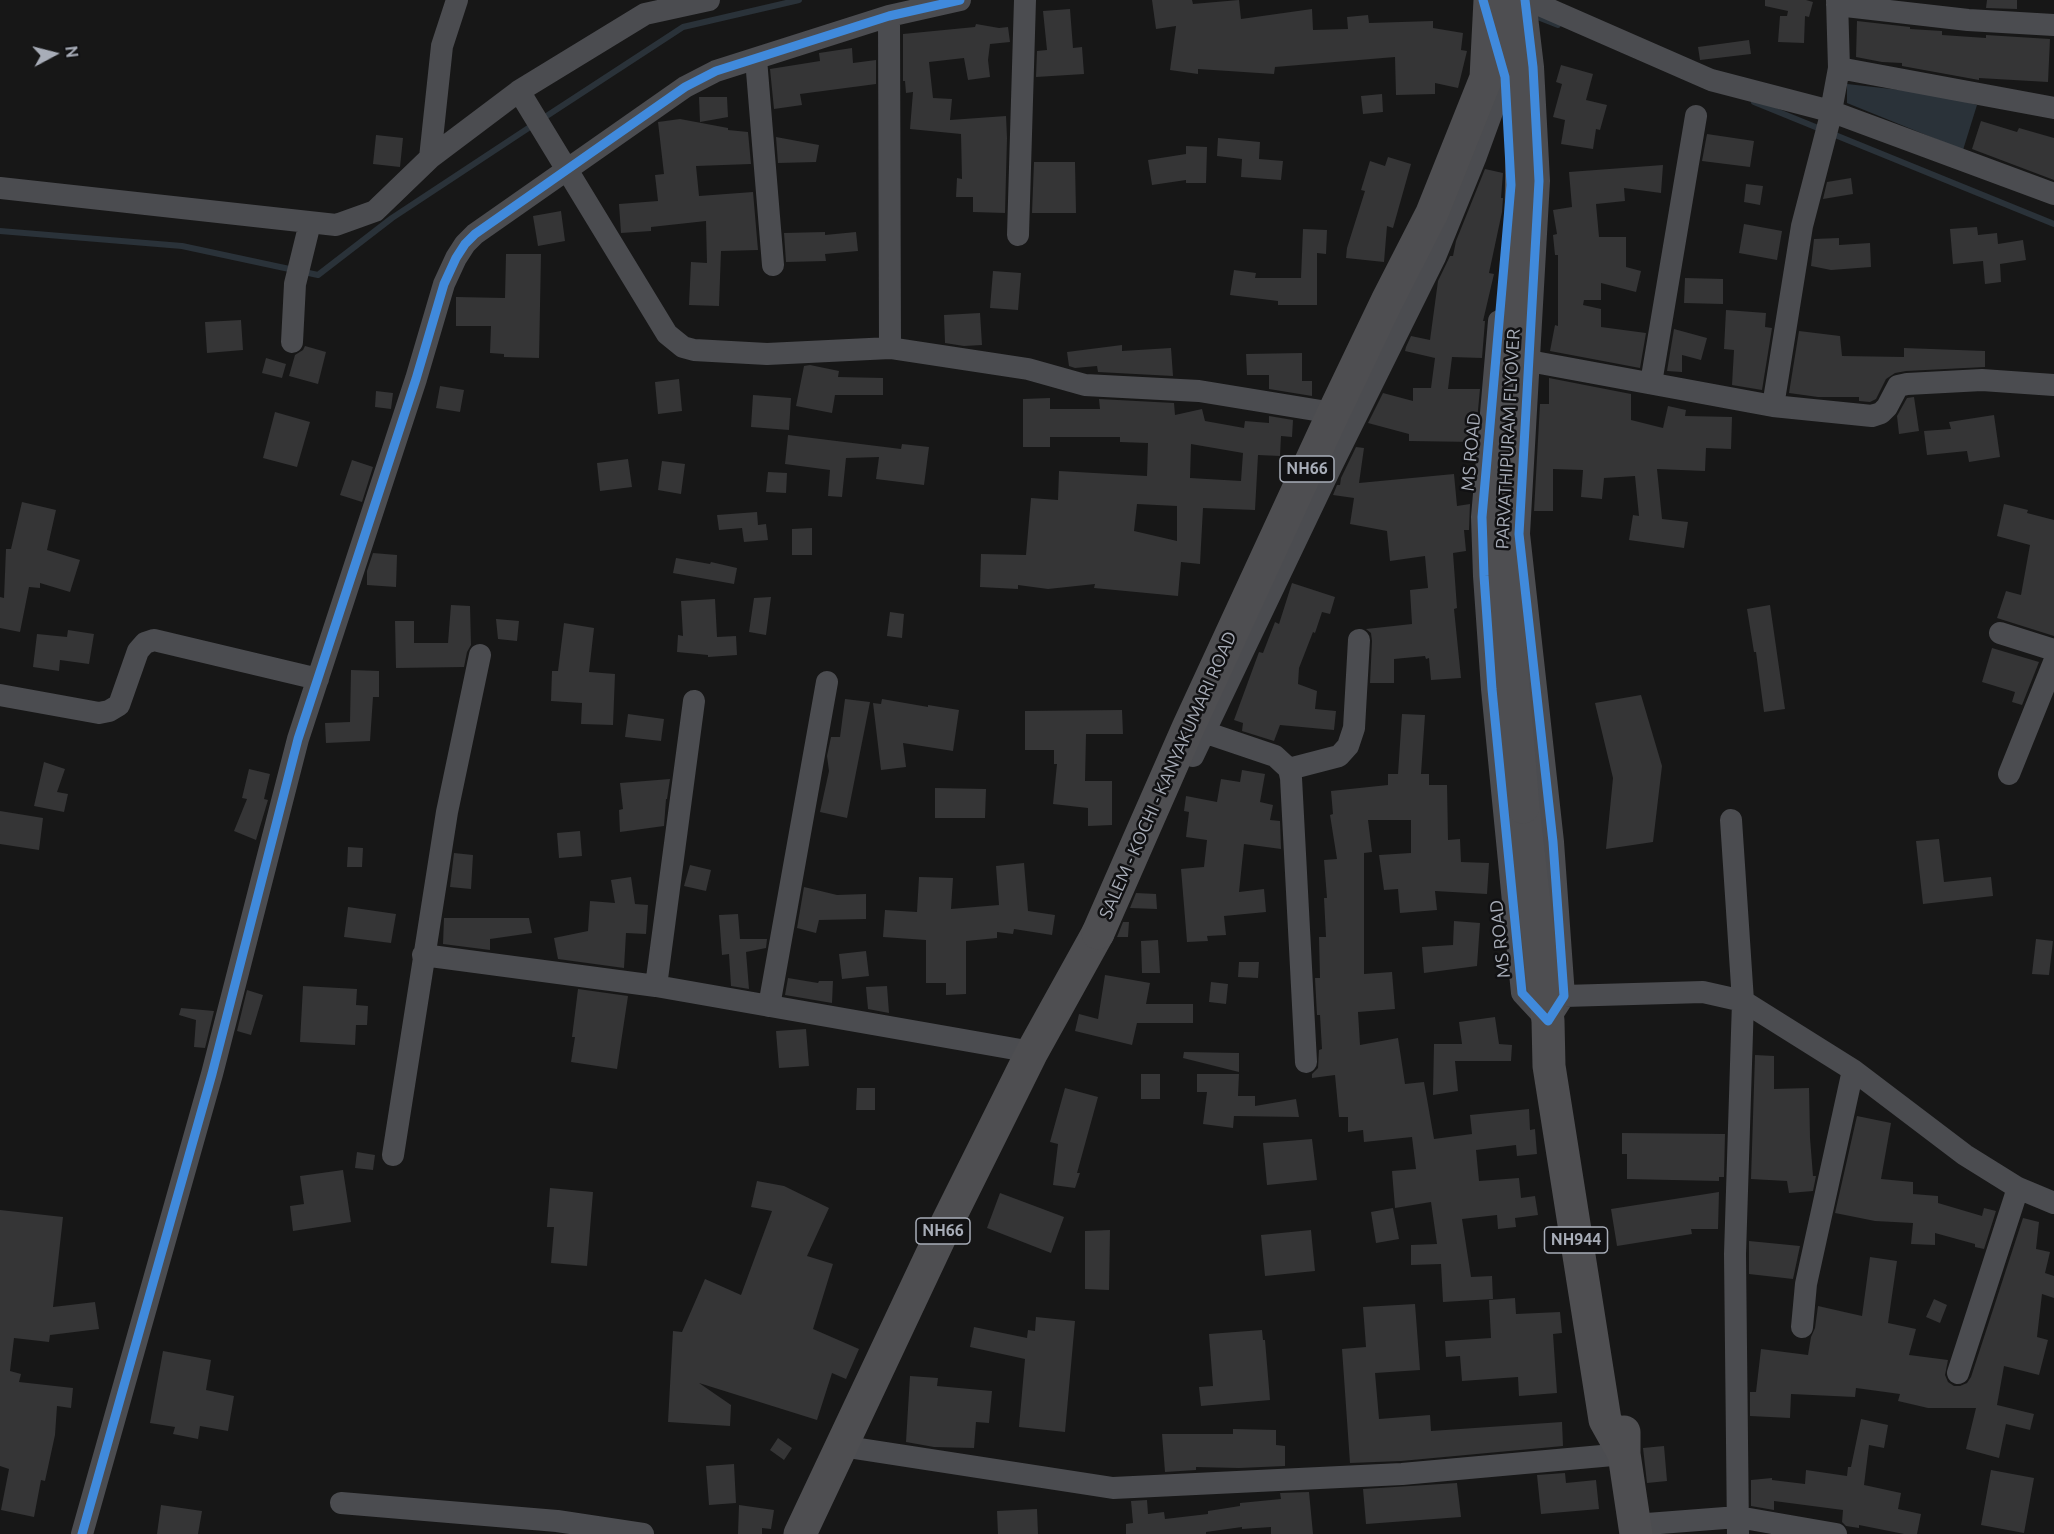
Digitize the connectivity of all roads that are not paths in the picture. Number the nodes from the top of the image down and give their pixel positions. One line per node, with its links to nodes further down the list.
1 (457, 0): 19 (street)
2 (710, 0): 15 (street)
3 (960, 0): 10 (street)
4 (1025, 0): 24 (street)
5 (1480, 0): 14 (street, MS ROAD); 32 (street)
6 (1490, 0): 51 (highway, SALEM - KOCHI - KANYAKUMARI ROAD / NH66, bridge)
7 (1503, 0): 50 (highway, PARVATHIPURAM FLYOVER / NH944, bridge)
8 (1526, 0): 14 (street, MS ROAD); 18 (street); 28 (street)
9 (1837, 3): 11 (street); 13 (street)
10 (890, 16): 12 (street); 27 (street)
11 (2054, 24)
12 (756, 59): 20 (street); 25 (street)
13 (1839, 69): 16 (street); 18 (street)
14 (1505, 77): 42 (street, MS ROAD); 50 (street, MS ROAD)
15 (519, 91): 19 (street); 20 (street)
16 (2054, 108)
17 (1696, 116): 29 (street)
18 (1827, 125): 22 (street); 31 (street)
19 (430, 158): 23 (street)
20 (567, 170): 27 (street); 38 (street)
21 (0, 188): 23 (street)
22 (2054, 194)
23 (310, 223): 26 (street)
24 (1018, 235)
25 (773, 265)
26 (292, 342)
27 (890, 348): 32 (street)
28 (1529, 362): 29 (street); 50 (street)
29 (1652, 383): 31 (street)
30 (2054, 385): 31 (street)
31 (1773, 406)
32 (1321, 411): 51 (street)
33 (2000, 633): 35 (street)
34 (1359, 640): 43 (street)
35 (2054, 650)
36 (480, 654): 46 (street)
37 (2054, 662): 44 (street)
38 (318, 679): 40 (street); 65 (street)
39 (827, 681): 49 (street)
40 (0, 695)
41 (694, 701): 47 (street)
42 (1204, 732): 43 (street); 51 (street, MS ROAD)
43 (1289, 769): 52 (street)
44 (2009, 774)
45 (1731, 820): 48 (street)
46 (423, 955): 47 (street); 54 (street)
47 (656, 986): 49 (street)
48 (1743, 1001): 50 (street); 53 (street); 62 (street)
49 (769, 1006): 51 (street)
50 (1556, 1008): 60 (highway, NH944)
51 (1038, 1039): 59 (highway, SALEM - KOCHI - KANYAKUMARI ROAD / NH66)
52 (1306, 1062)
53 (1853, 1070): 55 (street); 57 (street)
54 (393, 1155)
55 (2018, 1188): 56 (street); 58 (street)
56 (2054, 1203)
57 (1802, 1327)
58 (1958, 1373)
59 (841, 1446): 60 (street); 67 (highway, SALEM - KOCHI - KANYAKUMARI ROAD / NH66)
60 (1624, 1454): 63 (highway, NH944)
61 (341, 1503): 66 (street)
62 (1738, 1526): 63 (street); 64 (street)
63 (1635, 1529)
64 (1823, 1533)
65 (82, 1534)
66 (643, 1534)
67 (800, 1534)

